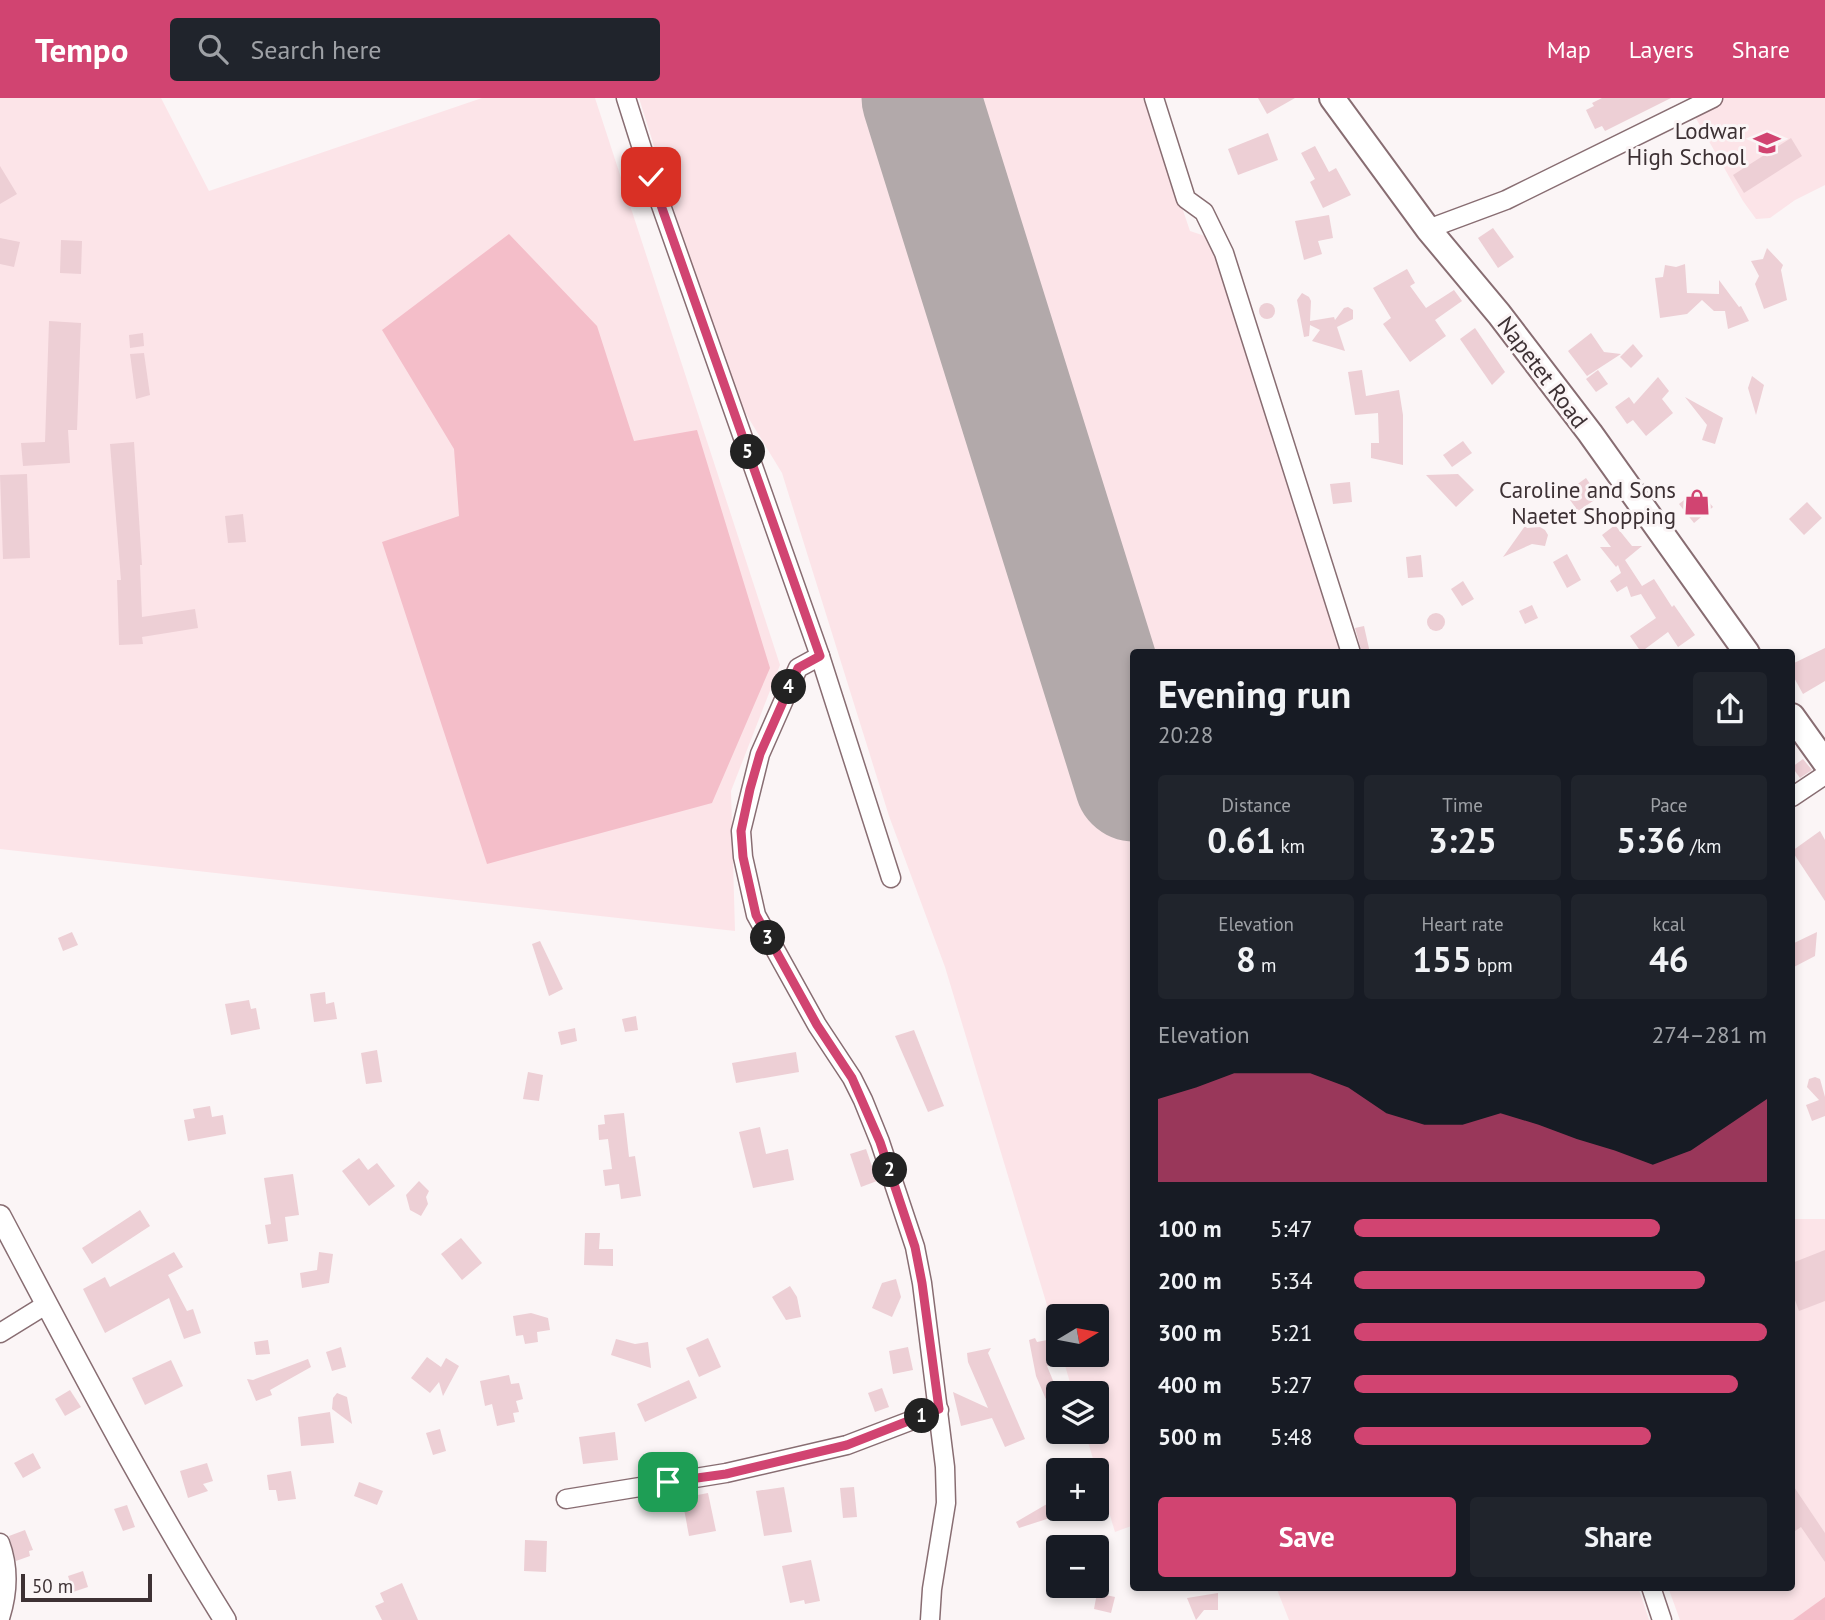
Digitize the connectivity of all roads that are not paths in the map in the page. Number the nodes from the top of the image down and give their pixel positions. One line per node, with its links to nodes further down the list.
1 (626, 98): 8 (street)
2 (1154, 98): 6 (street)
3 (1332, 98): 5 (main road, Napetet Road)
4 (1713, 98): 5 (street)
5 (1428, 229): 7 (main road, Napetet Road)
6 (1350, 649)
7 (1744, 649)
8 (820, 656): 13 (street); 17 (street)
9 (1795, 720): 10 (main road)
10 (1825, 762)
11 (1825, 775): 12 (street)
12 (1795, 795)
13 (891, 878)
14 (0, 1216): 15 (street)
15 (47, 1304): 16 (street); 22 (street)
16 (0, 1333)
17 (939, 1409): 18 (street); 23 (street)
18 (566, 1499)
19 (0, 1543): 21 (street)
20 (1652, 1591): 24 (street)
21 (0, 1618)
22 (225, 1620)
23 (930, 1620)
24 (1662, 1620)

